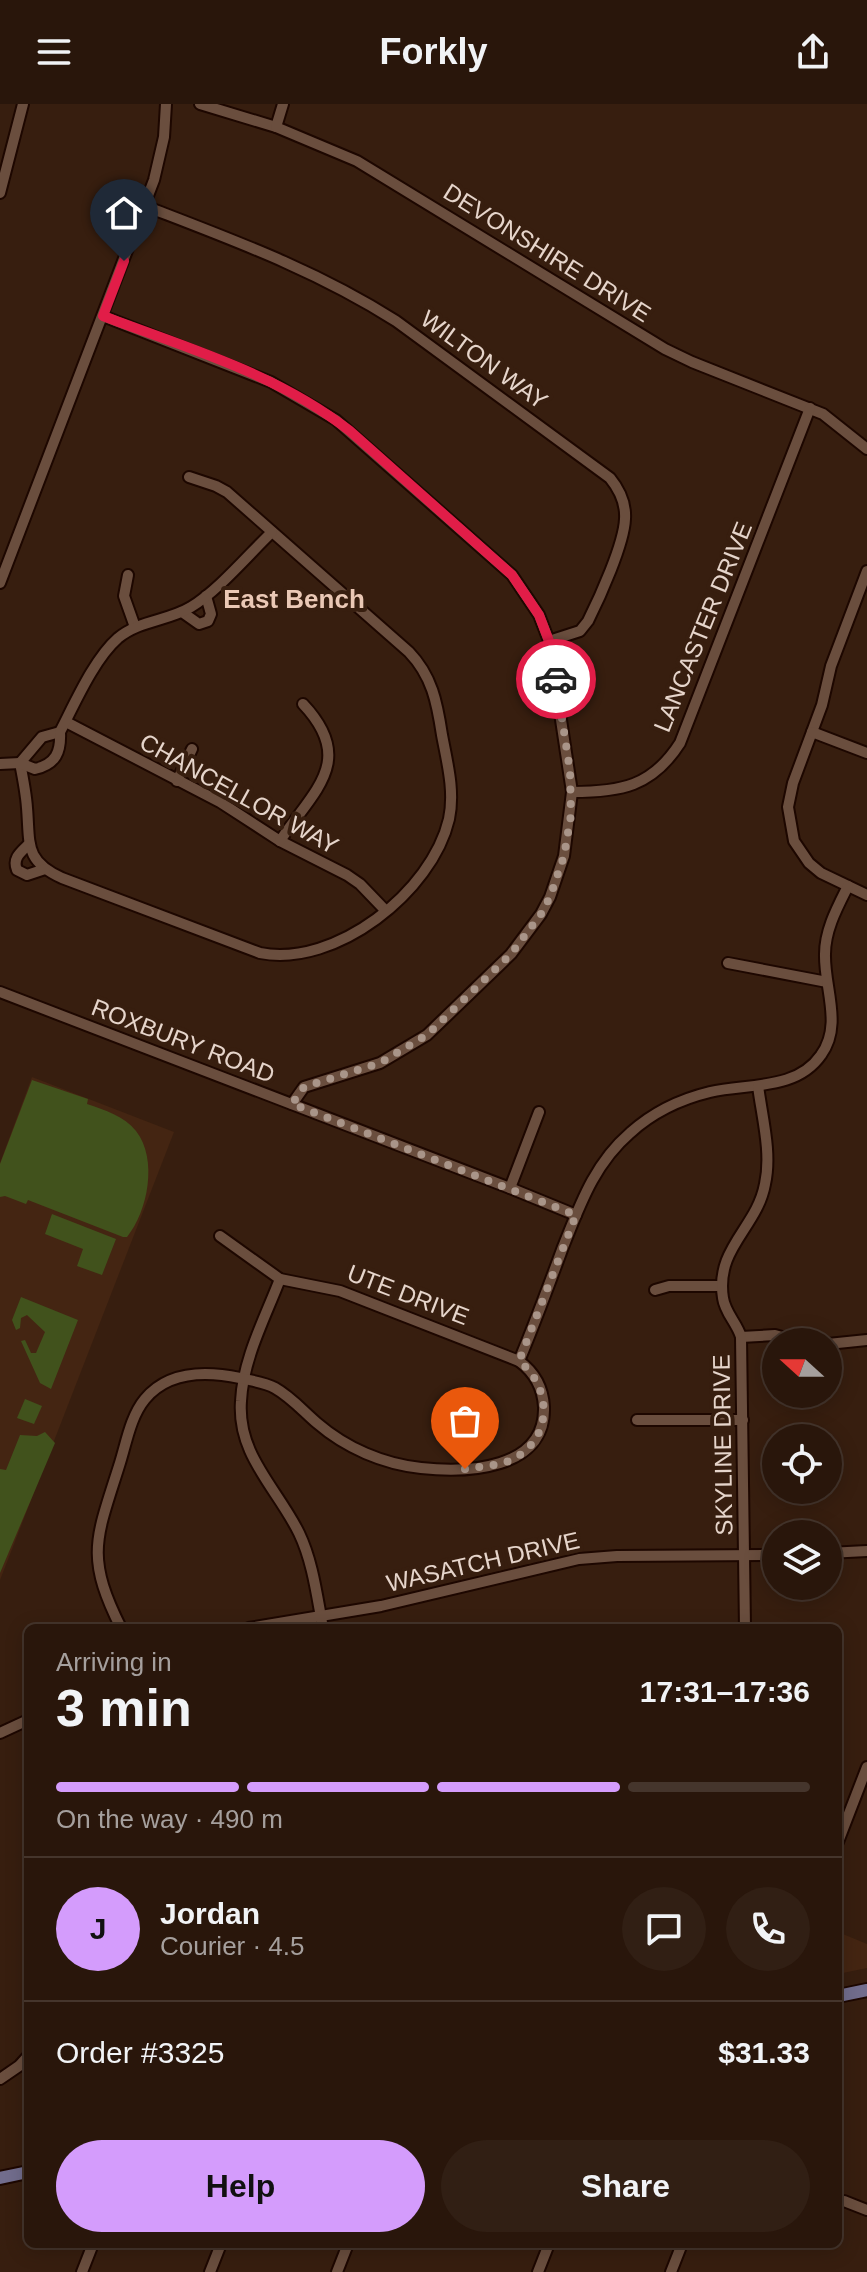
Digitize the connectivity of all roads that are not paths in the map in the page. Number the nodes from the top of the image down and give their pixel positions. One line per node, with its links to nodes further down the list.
1 (22, 104): 6 (street)
2 (166, 104): 7 (street)
3 (200, 104): 5 (street, DEVONSHIRE DRIVE)
4 (283, 104): 5 (street)
5 (276, 127): 9 (street, DEVONSHIRE DRIVE)
6 (0, 193)
7 (145, 206): 8 (street); 19 (street, WILTON WAY)
8 (103, 316): 15 (street); 19 (street)
9 (810, 408): 10 (street, DEVONSHIRE DRIVE); 28 (street, LANCASTER DRIVE)
10 (867, 449)
11 (189, 477): 12 (street)
12 (272, 532): 16 (street); 34 (street)
13 (867, 571): 22 (street)
14 (128, 575): 18 (street)
15 (0, 583)
16 (206, 596): 17 (street); 17 (street)
17 (182, 612): 18 (street)
18 (135, 627): 21 (street)
19 (549, 641): 28 (street)
20 (303, 704): 29 (street)
21 (63, 727): 25 (street); 25 (street); 27 (street, CHANCELLOR WAY)
22 (812, 732): 24 (street); 32 (street)
23 (192, 749): 27 (street)
24 (867, 753)
25 (20, 763): 26 (street); 30 (street)
26 (0, 764)
27 (177, 781): 29 (street, CHANCELLOR WAY)
28 (572, 792): 40 (street)
29 (280, 841): 34 (street, CHANCELLOR WAY)
30 (29, 844): 31 (street); 31 (street)
31 (45, 869): 34 (street)
32 (848, 886): 33 (street); 36 (street)
33 (867, 895)
34 (385, 910)
35 (728, 963): 36 (street)
36 (827, 982): 39 (street)
37 (2, 993): 38 (street); 40 (street, ROXBURY ROAD)
38 (0, 1005)
39 (758, 1086): 43 (street); 46 (street)
40 (292, 1104): 42 (street, ROXBURY ROAD)
41 (539, 1112): 42 (street)
42 (510, 1188): 43 (street, ROXBURY ROAD)
43 (576, 1215): 52 (street)
44 (220, 1236): 45 (street)
45 (280, 1279): 52 (street, UTE DRIVE); 53 (street)
46 (722, 1286): 47 (street); 49 (street, SKYLINE DRIVE)
47 (655, 1290)
48 (762, 1336): 49 (street)
49 (741, 1337): 55 (street, SKYLINE DRIVE)
50 (867, 1340): 51 (street)
51 (842, 1343)
52 (519, 1361): 53 (street)
53 (244, 1379): 60 (street); 61 (street)
54 (637, 1420): 55 (street)
55 (743, 1420): 58 (street, SKYLINE DRIVE)
56 (867, 1551): 57 (street)
57 (842, 1552)
58 (746, 1555): 59 (street, WASATCH DRIVE); 60 (street, WASATCH DRIVE); 63 (street, SKYLINE DRIVE)
59 (762, 1555)
60 (322, 1622): 62 (street, WASATCH DRIVE)
61 (119, 1624)
62 (298, 1624)
63 (745, 1624)
64 (24, 1722): 65 (street)
65 (0, 1733)
66 (867, 1767): 67 (street)
67 (842, 1832)
68 (867, 1990): 69 (main road)
69 (842, 1995)
70 (24, 2060): 71 (street)
71 (0, 2079)
72 (24, 2173): 73 (main road)
73 (0, 2178)
74 (844, 2201): 75 (street)
75 (867, 2210)
76 (91, 2248): 81 (street)
77 (219, 2248): 82 (street)
78 (346, 2248): 83 (street)
79 (547, 2248): 84 (street)
80 (680, 2248): 85 (street)
81 (82, 2272)
82 (210, 2272)
83 (337, 2272)
84 (538, 2272)
85 (671, 2272)

